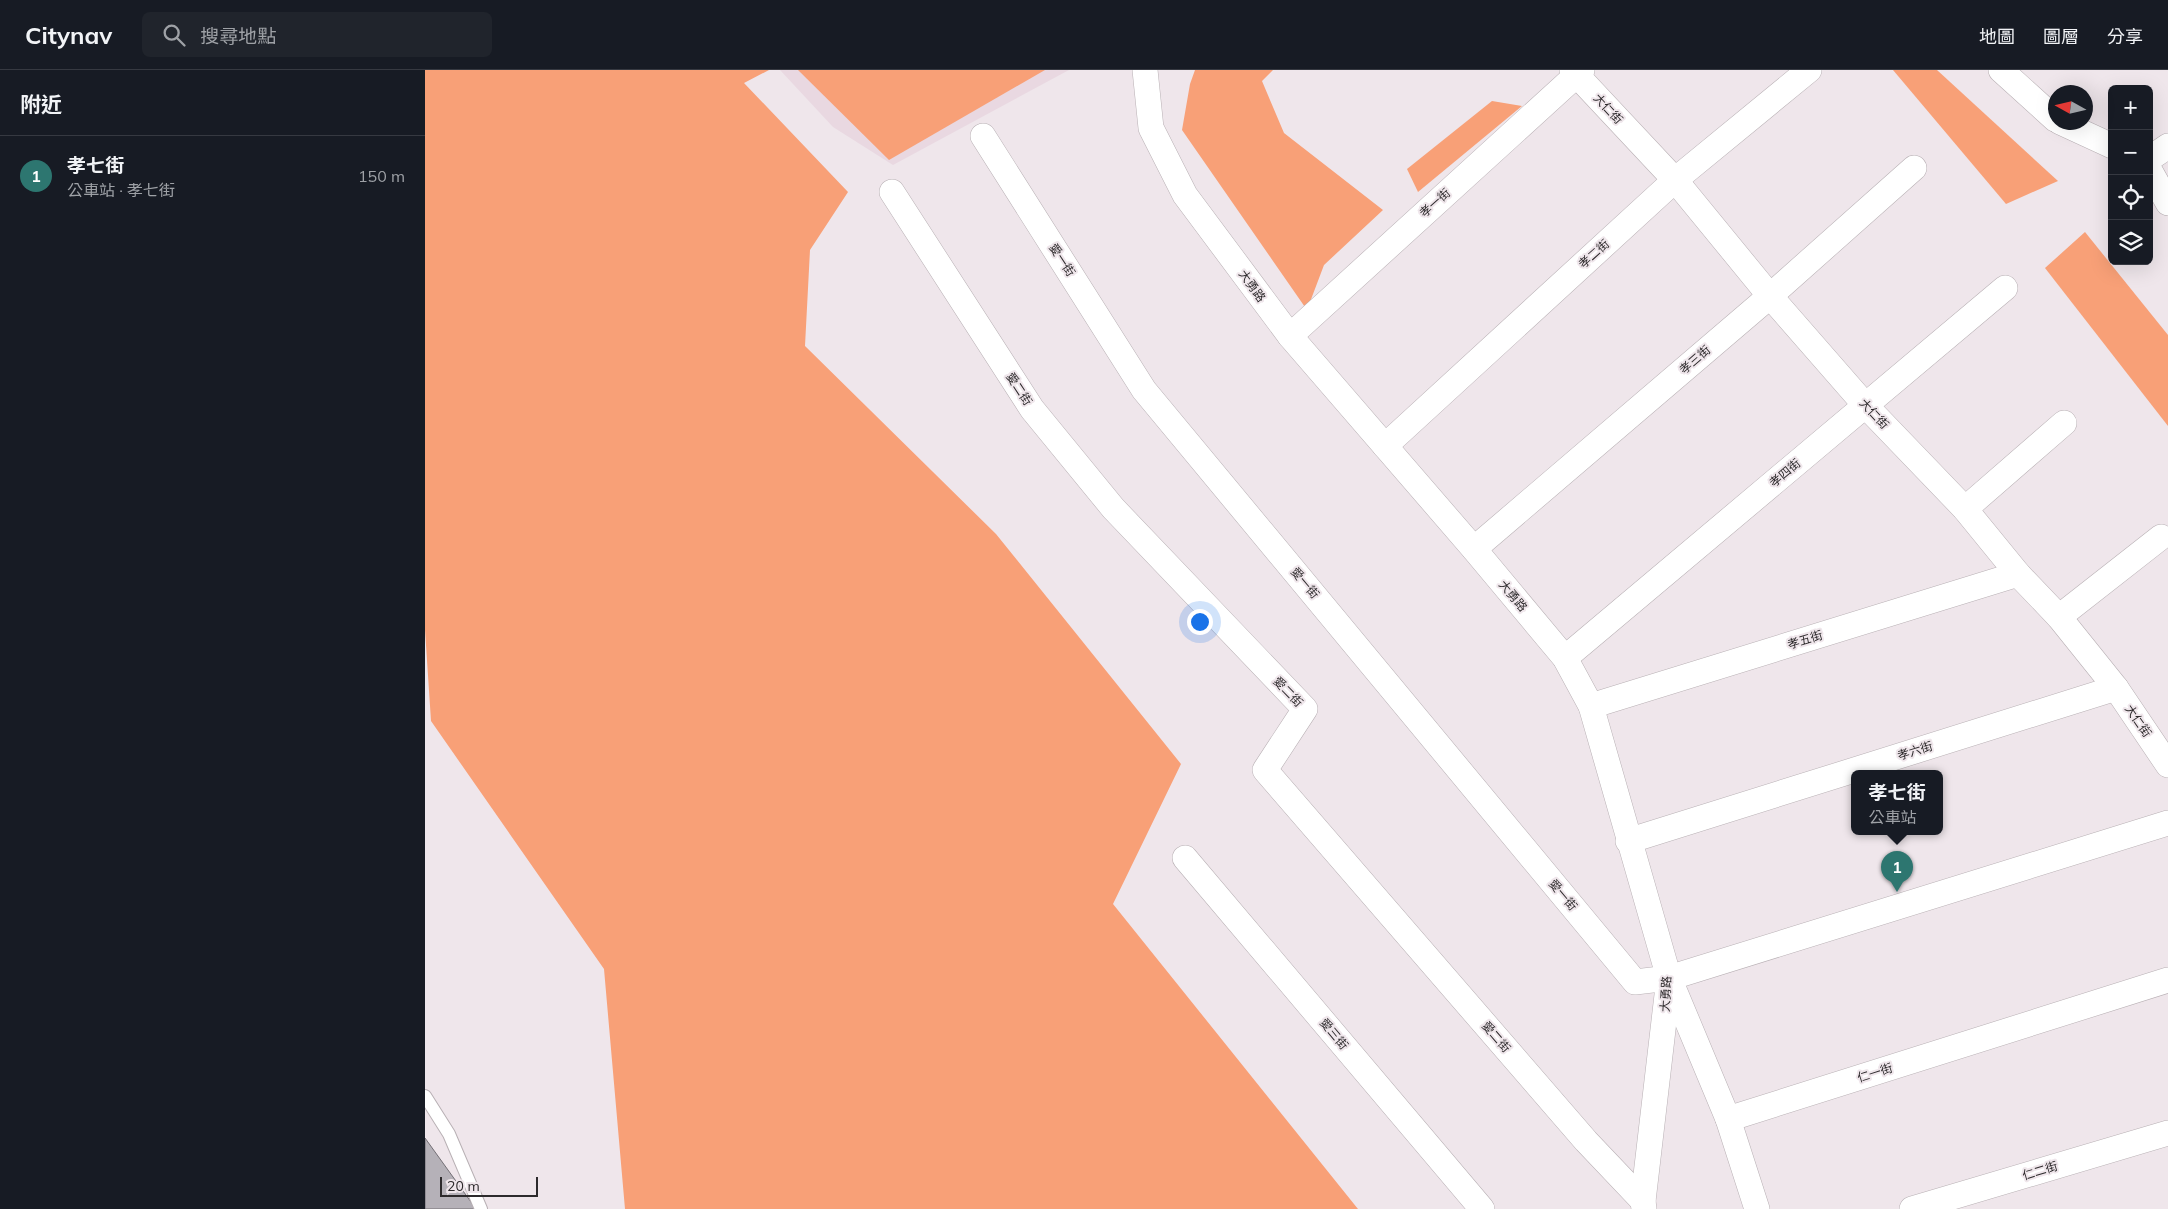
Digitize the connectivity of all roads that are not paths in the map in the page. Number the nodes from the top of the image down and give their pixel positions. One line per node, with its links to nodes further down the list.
1 (1145, 70): 18 (street, 大勇路)
2 (1809, 70): 13 (street, 孝二街)
3 (2001, 70): 5 (street)
4 (1577, 72): 13 (street, 大仁街); 18 (street, 孝一街)
5 (2048, 112)
6 (2077, 130): 8 (street)
7 (983, 136): 37 (street, 愛一街)
8 (2108, 144)
9 (2168, 146): 10 (street)
10 (2153, 156)
11 (1914, 168): 17 (street, 孝三街)
12 (2152, 175): 15 (street)
13 (1675, 180): 17 (street, 大仁街); 21 (street, 孝二街)
14 (892, 192): 42 (street, 愛二街)
15 (2168, 202)
16 (2005, 288): 19 (street, 孝四街)
17 (1770, 296): 19 (street, 大仁街); 24 (street, 孝三街)
18 (1289, 336): 21 (street, 大勇路)
19 (1866, 406): 22 (street, 大仁街); 27 (street, 孝四街)
20 (2064, 423): 22 (street)
21 (1385, 446): 24 (street, 大勇路)
22 (1965, 510): 25 (street, 大仁街)
23 (2161, 537): 26 (street)
24 (1474, 549): 27 (street, 大勇路)
25 (2018, 574): 26 (street, 大仁街); 29 (street, 孝五街)
26 (2059, 617): 28 (street, 大仁街)
27 (1565, 658): 29 (street, 大勇路)
28 (2115, 688): 30 (street, 大仁街); 32 (street, 孝六街)
29 (1591, 706): 35 (street, 大勇路)
30 (2159, 731): 31 (street, 大仁街)
31 (2168, 765)
32 (1854, 770)
33 (1851, 771): 35 (street, 孝六街)
34 (2168, 823): 37 (street)
35 (1628, 841): 37 (street, 大勇路)
36 (1185, 858): 44 (street, 愛三街)
37 (1669, 978): 40 (street); 42 (street, 大勇路)
38 (2168, 980): 40 (street, 仁一街)
39 (425, 1096): 43 (lane)
40 (1728, 1119): 45 (street)
41 (2168, 1133): 46 (street, 仁二街)
42 (1643, 1205)
43 (481, 1209)
44 (1482, 1209)
45 (1757, 1209)
46 (1912, 1209)

